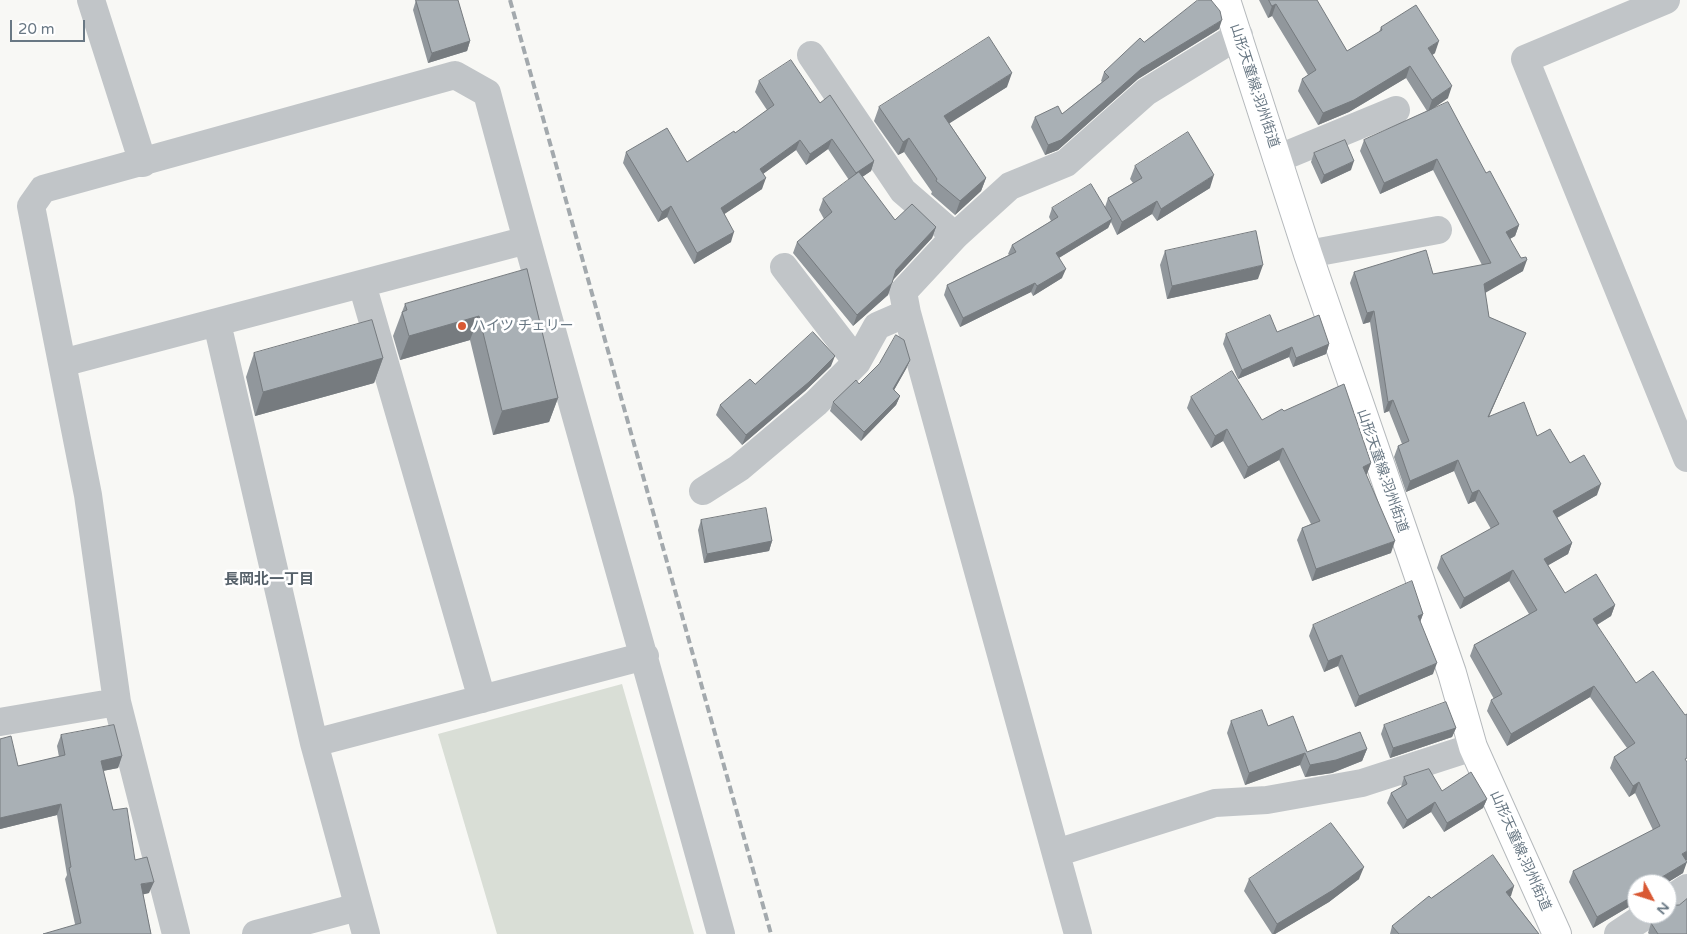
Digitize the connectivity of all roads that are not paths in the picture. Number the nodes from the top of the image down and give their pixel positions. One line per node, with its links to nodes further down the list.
1 (91, 0): 8 (street)
2 (1226, 0): 4 (main road, 山形天童線;羽州街道)
3 (1666, 0): 19 (street)
4 (1239, 35): 7 (main road, 山形天童線;羽州街道); 10 (street)
5 (811, 55): 10 (street)
6 (1396, 110): 7 (street)
7 (1277, 159): 12 (main road, 山形天童線;羽州街道)
8 (142, 163): 11 (street); 18 (street)
9 (1438, 230): 12 (street)
10 (955, 236): 15 (street)
11 (526, 240): 14 (street); 21 (street)
12 (1308, 254): 26 (main road, 山形天童線;羽州街道)
13 (784, 267): 17 (street)
14 (362, 284): 16 (street); 22 (street)
15 (907, 313): 17 (street); 27 (street)
16 (217, 324): 18 (street); 25 (street)
17 (858, 362): 20 (street)
18 (62, 363): 23 (street)
19 (1687, 458)
20 (703, 491)
21 (645, 656): 22 (street); 35 (street)
22 (482, 699): 25 (street)
23 (118, 702): 24 (street); 32 (street)
24 (0, 722)
25 (314, 743): 30 (street)
26 (1473, 747): 27 (street); 37 (main road, 山形天童線;羽州街道)
27 (1056, 853): 36 (street)
28 (1687, 868): 29 (street)
29 (1687, 886)
30 (358, 907): 33 (street); 34 (street)
31 (1633, 924): 38 (street)
32 (176, 934)
33 (256, 934)
34 (366, 934)
35 (720, 934)
36 (1078, 934)
37 (1557, 934)
38 (1618, 934)

